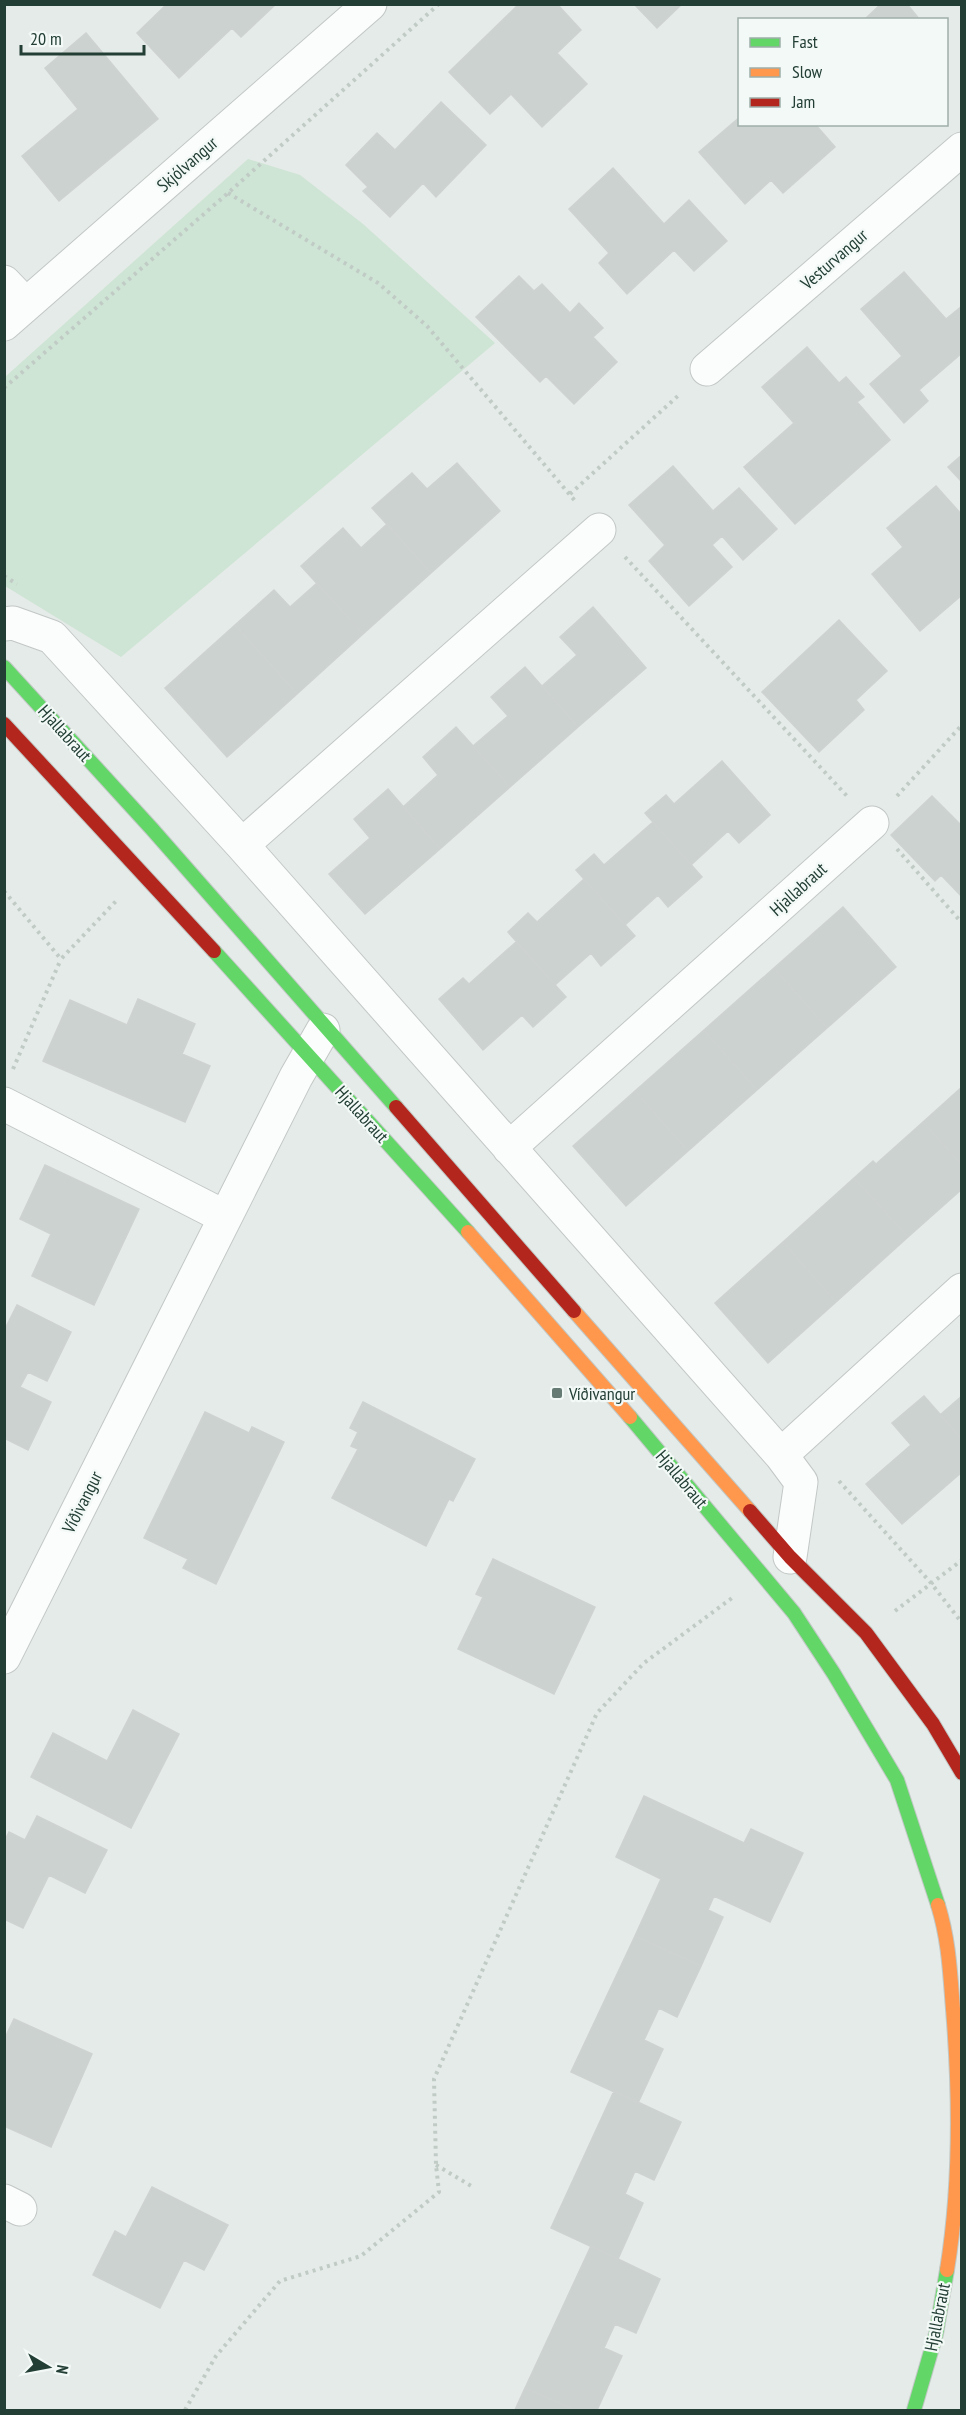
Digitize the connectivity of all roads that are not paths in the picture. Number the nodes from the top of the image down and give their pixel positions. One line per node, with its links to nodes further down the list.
1 (370, 4): 3 (street, Skjólvangur)
2 (962, 149): 4 (street, Vesturvangur)
3 (11, 303)
4 (707, 369)
5 (599, 530): 10 (street)
6 (4, 624): 10 (street)
7 (4, 667): 11 (main road, Hjallabraut)
8 (4, 724): 11 (main road, Hjallabraut)
9 (872, 823): 13 (street, Hjallabraut)
10 (242, 845): 13 (street)
11 (317, 1041): 14 (street, Víðivangur); 17 (main road, Hjallabraut); 20 (main road, Hjallabraut)
12 (7, 1090): 14 (street)
13 (509, 1148): 16 (street)
14 (225, 1218): 18 (street, Víðivangur)
15 (962, 1290): 16 (street)
16 (781, 1455): 17 (street)
17 (790, 1557): 19 (main road, Hjallabraut)
18 (4, 1657)
19 (962, 1773)
20 (959, 2030): 21 (main road, Hjallabraut)
21 (960, 2074): 22 (main road, Hjallabraut)
22 (914, 2410)

